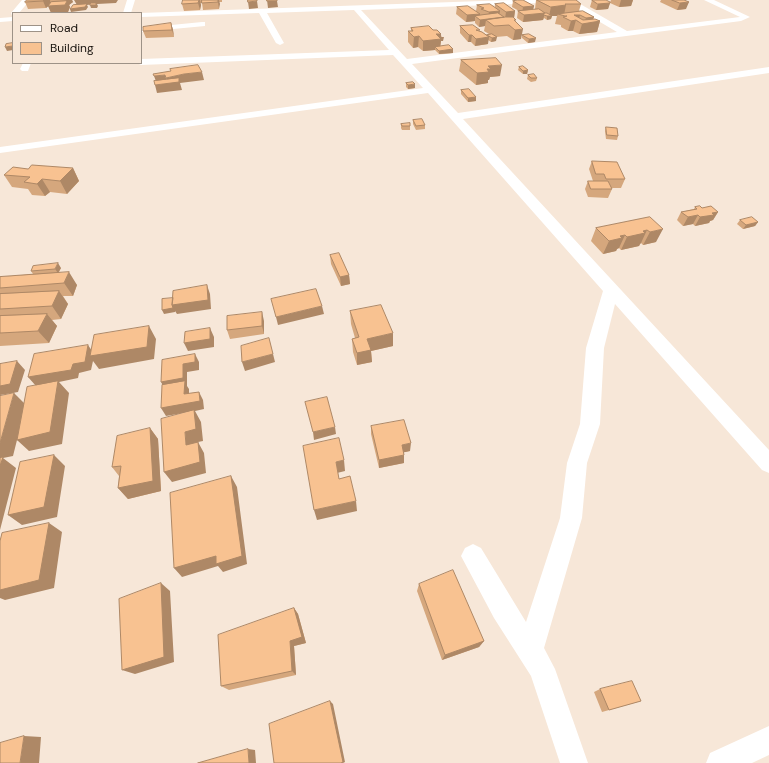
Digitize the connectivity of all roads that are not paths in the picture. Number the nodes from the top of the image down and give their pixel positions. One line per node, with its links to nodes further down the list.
1 (26, 0): 9 (street)
2 (131, 0): 10 (street)
3 (567, 0): 4 (street); 6 (street); 18 (street)
4 (572, 0)
5 (708, 0): 18 (street)
6 (528, 1): 7 (street)
7 (424, 2): 8 (street)
8 (356, 8): 11 (street); 20 (street)
9 (16, 12)
10 (127, 12)
11 (263, 14): 12 (street); 15 (street); 19 (street)
12 (142, 15)
13 (12, 18): 14 (street)
14 (0, 20)
15 (234, 21)
16 (210, 23): 17 (street)
17 (142, 30)
18 (626, 34): 20 (street)
19 (280, 43)
20 (401, 57): 21 (street); 23 (street)
21 (142, 62)
22 (769, 70): 24 (street)
23 (430, 90): 24 (street); 25 (street)
24 (455, 117): 26 (street)
25 (0, 150)
26 (611, 289): 27 (street); 29 (street)
27 (769, 464)
28 (473, 556): 29 (street)
29 (530, 651): 31 (street)
30 (769, 740): 32 (street)
31 (574, 763)
32 (720, 763)

